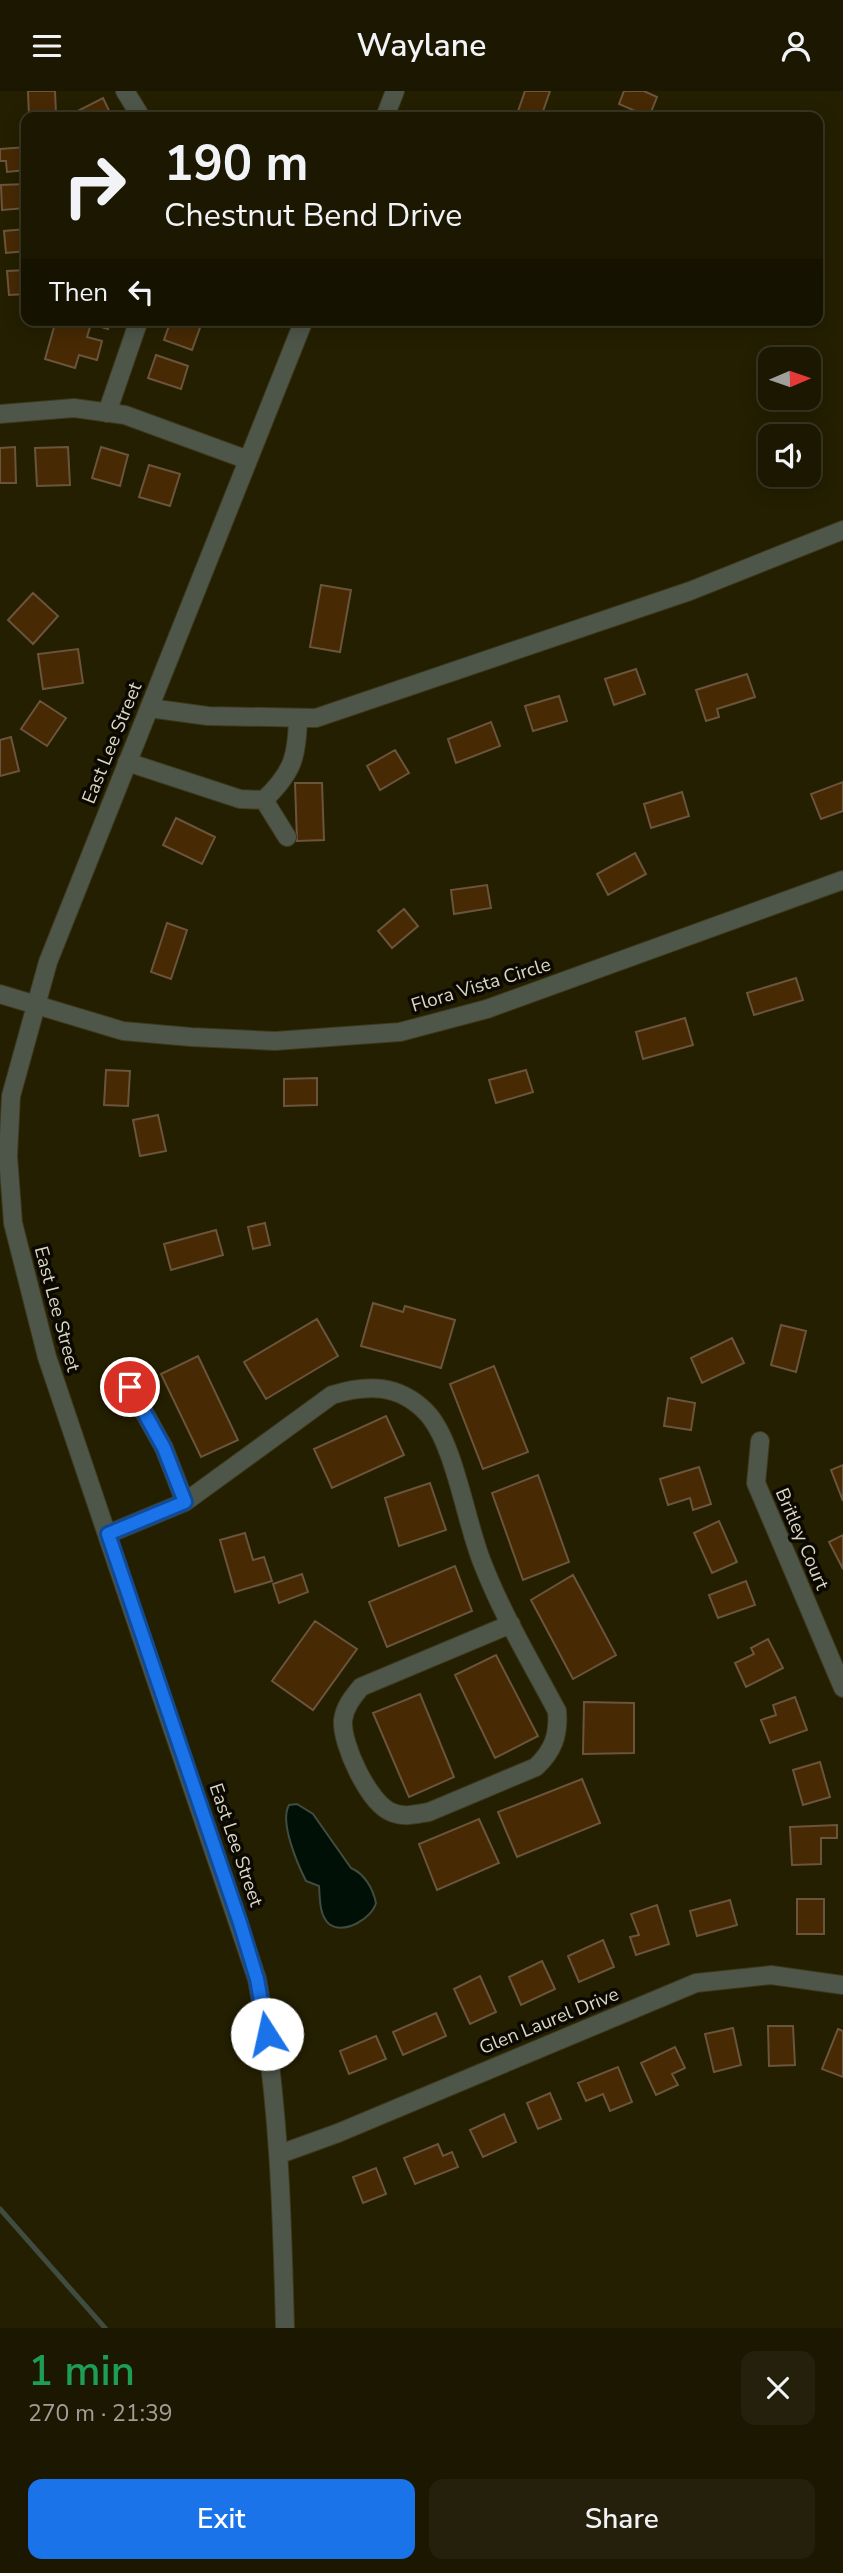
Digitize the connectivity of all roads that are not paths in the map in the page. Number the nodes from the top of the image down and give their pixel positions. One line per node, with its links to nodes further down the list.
1 (125, 91): 3 (street)
2 (395, 91): 4 (street)
3 (138, 112)
4 (387, 112)
5 (137, 326): 7 (street)
6 (302, 326): 9 (street, East Lee Street)
7 (107, 413): 8 (street); 9 (street)
8 (0, 414)
9 (248, 460): 11 (street, East Lee Street)
10 (843, 530): 12 (street)
11 (149, 708): 12 (street); 13 (street, East Lee Street)
12 (298, 718): 14 (street)
13 (127, 762): 14 (street); 18 (street, East Lee Street)
14 (264, 800): 15 (street)
15 (287, 837)
16 (843, 880): 18 (street, Flora Vista Circle)
17 (0, 994): 18 (street, Flora Vista Circle)
18 (34, 1004): 22 (street, East Lee Street)
19 (130, 1387): 21 (street)
20 (760, 1441): 24 (street, Britley Court)
21 (185, 1502): 22 (street); 23 (street)
22 (108, 1534): 26 (street, East Lee Street)
23 (511, 1624): 23 (street)
24 (843, 1688)
25 (843, 1985): 26 (street, Glen Laurel Drive)
26 (280, 2154): 27 (street, East Lee Street)
27 (285, 2328)

